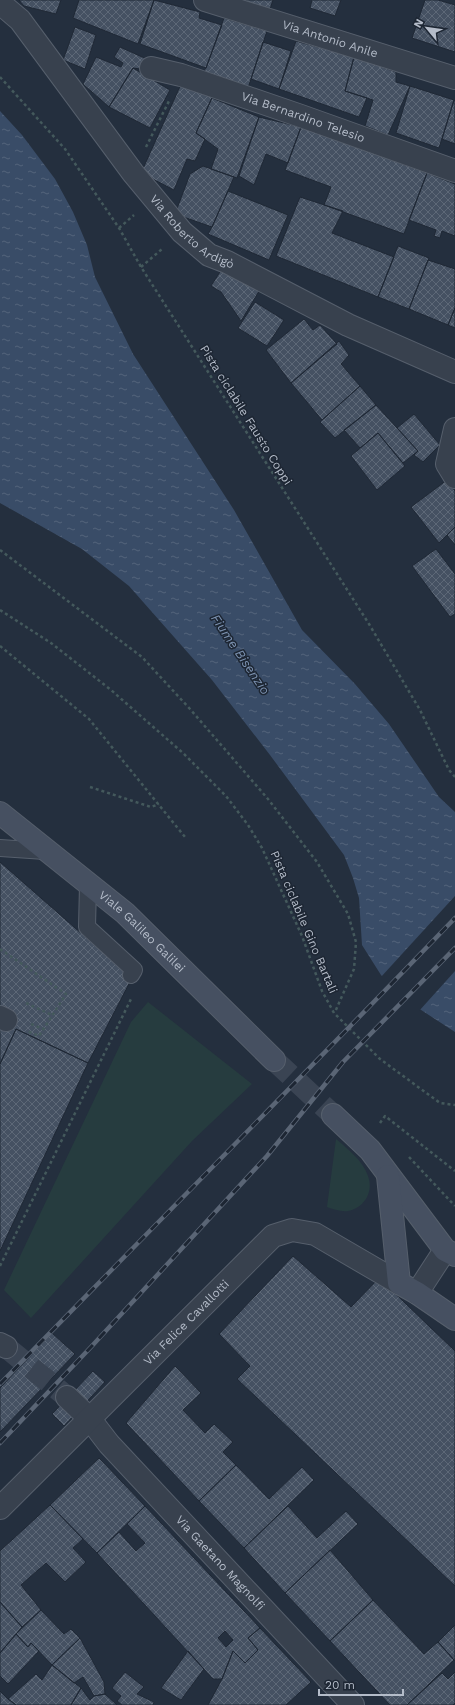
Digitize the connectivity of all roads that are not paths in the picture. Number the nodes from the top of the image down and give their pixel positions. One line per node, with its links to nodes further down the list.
1 (205, 0): 3 (street, Via Antonio Anile)
2 (0, 3): 7 (street, Via Roberto Ardigò)
3 (235, 4): 5 (street, Via Antonio Anile)
4 (151, 68): 6 (street, Via Bernardino Telesio)
5 (455, 78)
6 (455, 171)
7 (455, 372)
8 (455, 429): 9 (street)
9 (455, 477)
10 (0, 813): 12 (street, Viale Galileo Galilei)
11 (0, 848): 12 (lane)
12 (45, 851): 13 (street, Viale Galileo Galilei)
13 (88, 884): 14 (lane); 15 (street, Viale Galileo Galilei)
14 (133, 973)
15 (274, 1060)
16 (333, 1115): 17 (street)
17 (388, 1176): 18 (street); 19 (street)
18 (450, 1252): 19 (street)
19 (408, 1288): 20 (street); 22 (street, Via Felice Cavallotti)
20 (455, 1319)
21 (67, 1397): 22 (street, Via Gaetano Magnolfi)
22 (89, 1418): 23 (street, Via Felice Cavallotti); 24 (street, Via Gaetano Magnolfi)
23 (0, 1508)
24 (353, 1705)

